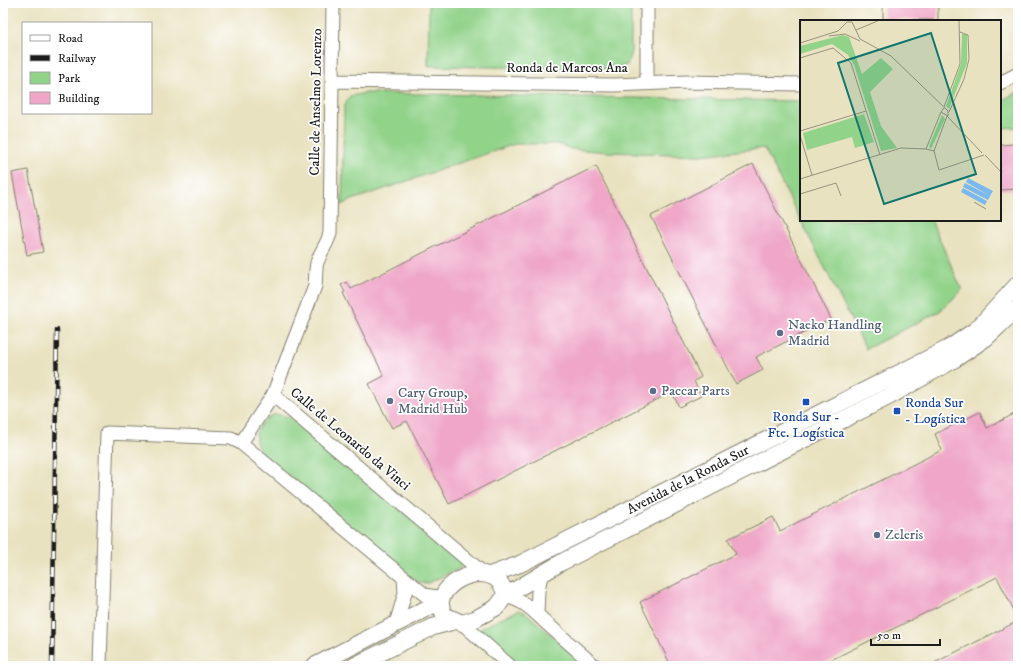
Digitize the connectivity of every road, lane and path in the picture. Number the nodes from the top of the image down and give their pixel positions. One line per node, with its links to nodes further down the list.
1 (333, 3): 4 (street, Calle de Anselmo Lorenzo)
2 (648, 3): 5 (street)
3 (1018, 74): 6 (street)
4 (332, 81): 5 (street, Ronda de Marcos Ana); 10 (street, Calle de Anselmo Lorenzo)
5 (646, 83): 7 (street, Ronda de Marcos Ana)
6 (1001, 83)
7 (800, 84)
8 (1018, 284): 12 (main road, Avenida de la Ronda Sur)
9 (1018, 308): 13 (main road, Avenida de la Ronda Sur)
10 (273, 395): 11 (street, Calle de Leonardo da Vinci); 12 (street, Calle de Leonardo da Vinci)
11 (241, 443): 14 (street); 20 (street)
12 (487, 574): 15 (main road); 16 (main road)
13 (542, 574): 15 (main road, Avenida de la Ronda Sur); 17 (street)
14 (404, 579): 16 (street); 19 (street)
15 (505, 596): 17 (street); 18 (main road)
16 (441, 599): 18 (main road); 19 (main road)
17 (537, 613): 24 (street)
18 (459, 622): 22 (main road); 23 (street)
19 (396, 624): 21 (main road)
20 (100, 666)
21 (314, 666)
22 (354, 666)
23 (510, 666)
24 (595, 666)

